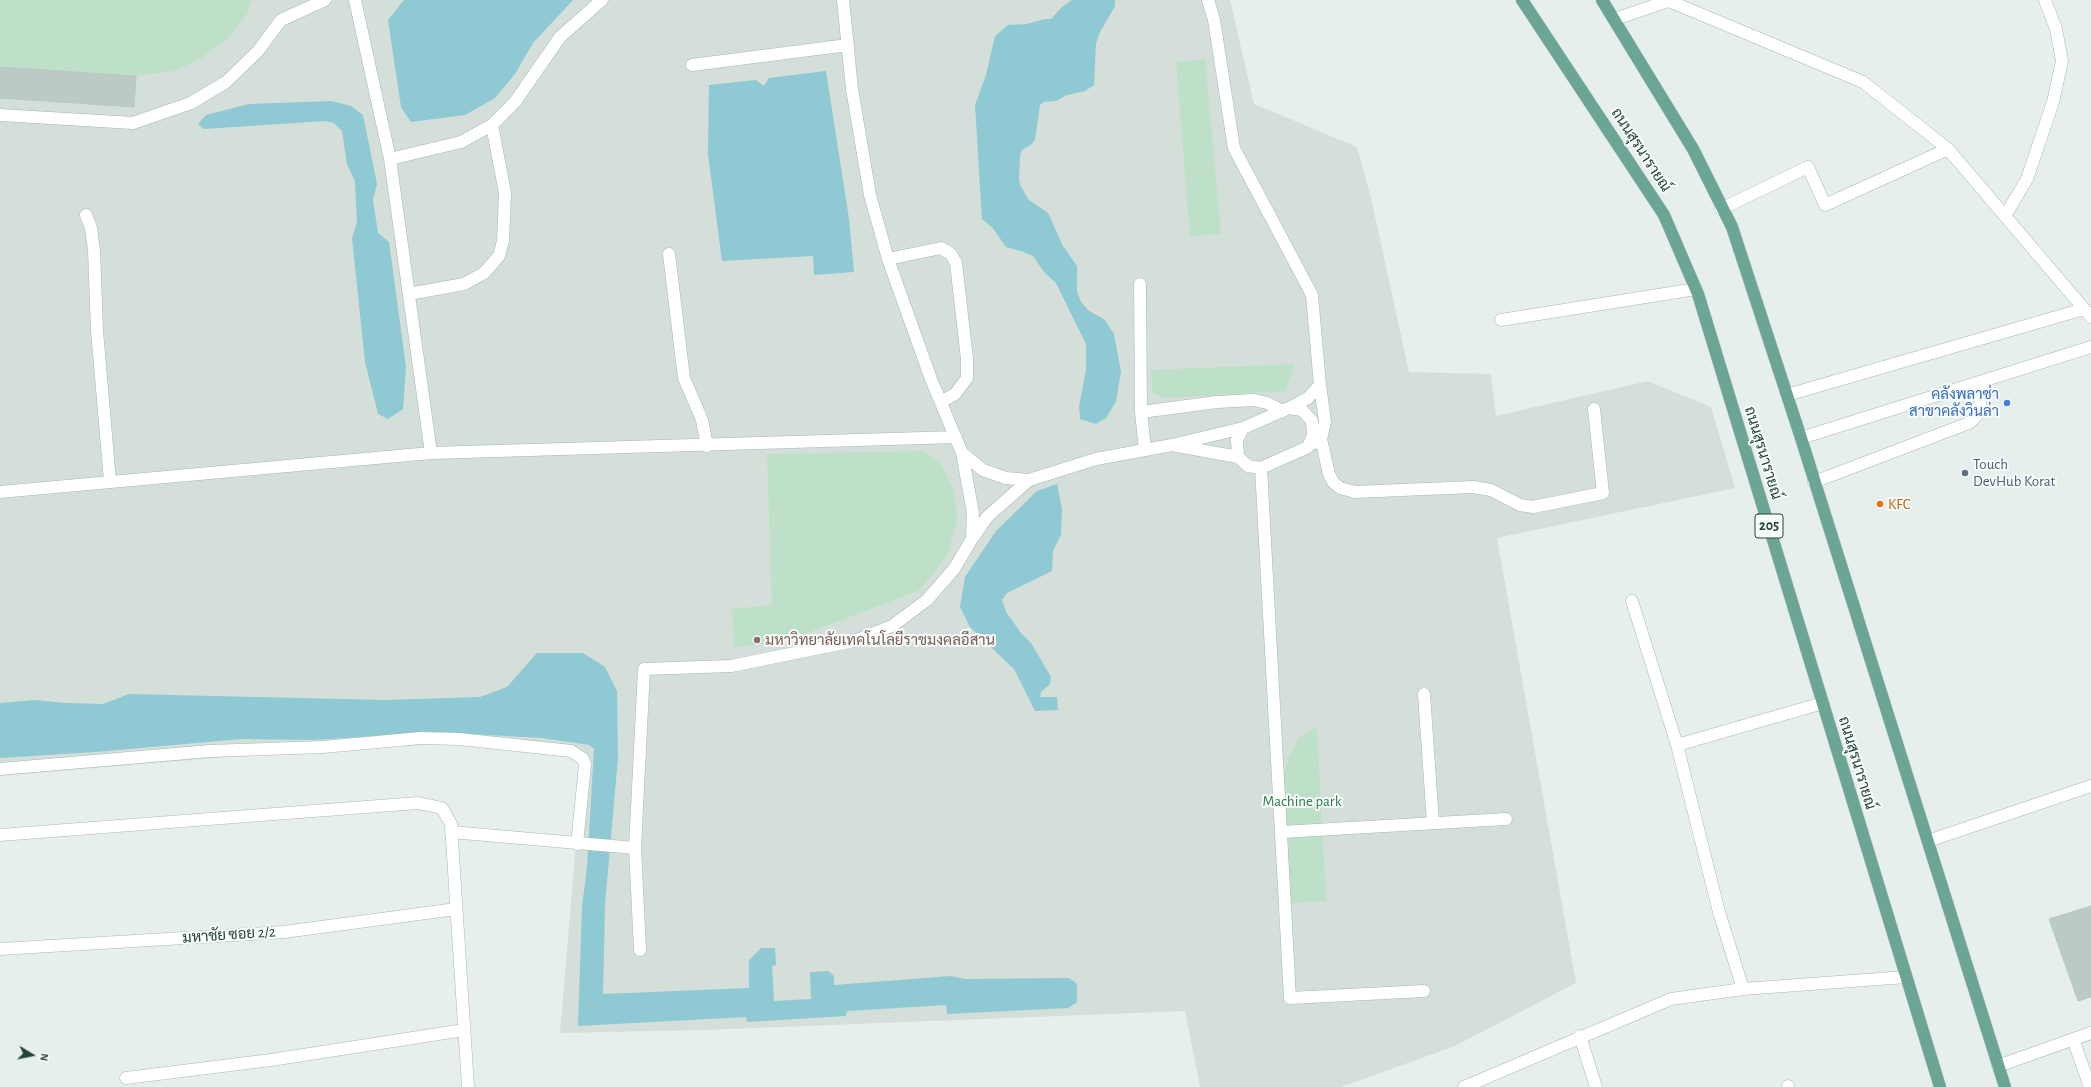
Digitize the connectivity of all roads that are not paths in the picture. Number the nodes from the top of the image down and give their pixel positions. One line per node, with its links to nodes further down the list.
1 (325, 0): 13 (street)
2 (355, 0): 16 (street)
3 (602, 0): 14 (street)
4 (843, 0): 11 (street)
5 (1208, 0): 29 (street)
6 (1522, 0): 23 (main road, ถนนสุรนารายณ์ / 205)
7 (1602, 0): 10 (main road)
8 (1670, 0): 10 (street); 15 (street)
9 (2045, 0): 19 (street)
10 (1615, 19): 17 (main road)
11 (848, 45): 12 (street); 21 (street)
12 (692, 65)
13 (0, 114)
14 (492, 125): 16 (street); 24 (street)
15 (1948, 149): 17 (street); 19 (street)
16 (390, 159): 24 (street)
17 (1721, 209): 30 (main road)
18 (86, 215): 48 (street)
19 (2005, 216): 25 (street)
20 (670, 254): 40 (street)
21 (888, 259): 31 (street); 31 (street)
22 (1140, 284): 34 (street)
23 (1696, 289): 26 (street); 54 (main road, ถนนสุรนารายณ์ / 205)
24 (409, 294): 44 (street)
25 (2088, 313): 30 (street)
26 (1501, 320)
27 (2091, 347): 28 (street)
28 (1983, 382): 37 (street); 49 (street)
29 (1320, 385): 33 (street); 38 (street)
30 (1787, 396): 37 (main road)
31 (941, 402): 36 (street)
32 (1594, 409): 38 (street)
33 (1286, 410): 34 (street); 35 (street); 41 (street)
34 (1141, 412): 42 (street)
35 (1243, 428): 39 (street); 45 (street)
36 (956, 438): 40 (street); 43 (street)
37 (1801, 438): 49 (main road)
38 (1321, 439): 41 (street)
39 (1172, 445): 42 (street); 45 (street)
40 (707, 446): 44 (street)
41 (1308, 447): 46 (street)
42 (1145, 450): 47 (street)
43 (962, 453): 47 (street); 51 (street)
44 (431, 454): 48 (street)
45 (1238, 457): 46 (street)
46 (1261, 468): 61 (street)
47 (1028, 480): 51 (street)
48 (110, 481): 50 (street)
49 (1814, 482): 63 (main road)
50 (0, 492)
51 (972, 539): 65 (street)
52 (1632, 601): 55 (street)
53 (1424, 694): 59 (street)
54 (1823, 703): 55 (street); 69 (main road, ถนนสุรนารายณ์ / 205)
55 (1677, 745): 70 (street)
56 (0, 769): 64 (street)
57 (2091, 786): 63 (street)
58 (1506, 819): 59 (street)
59 (1433, 823): 61 (street)
60 (451, 832): 62 (street); 64 (street); 66 (street)
61 (1281, 832): 71 (street)
62 (0, 835)
63 (1928, 841): 76 (main road)
64 (578, 844): 65 (street)
65 (635, 848): 68 (street)
66 (456, 909): 67 (street, มหาชัย ซอย 2/2); 72 (street)
67 (0, 949)
68 (640, 950)
69 (1906, 977): 70 (street); 81 (main road, ถนนสุรนารายณ์ / 205)
70 (1743, 989): 74 (street)
71 (1424, 991)
72 (464, 1030): 77 (street); 78 (street)
73 (2091, 1033): 75 (street)
74 (1580, 1036): 79 (street); 80 (street)
75 (2073, 1039): 76 (street); 83 (street)
76 (1998, 1066): 82 (main road)
77 (126, 1078)
78 (468, 1087)
79 (1464, 1087)
80 (1596, 1087)
81 (1940, 1087)
82 (2005, 1087)
83 (2090, 1087)

